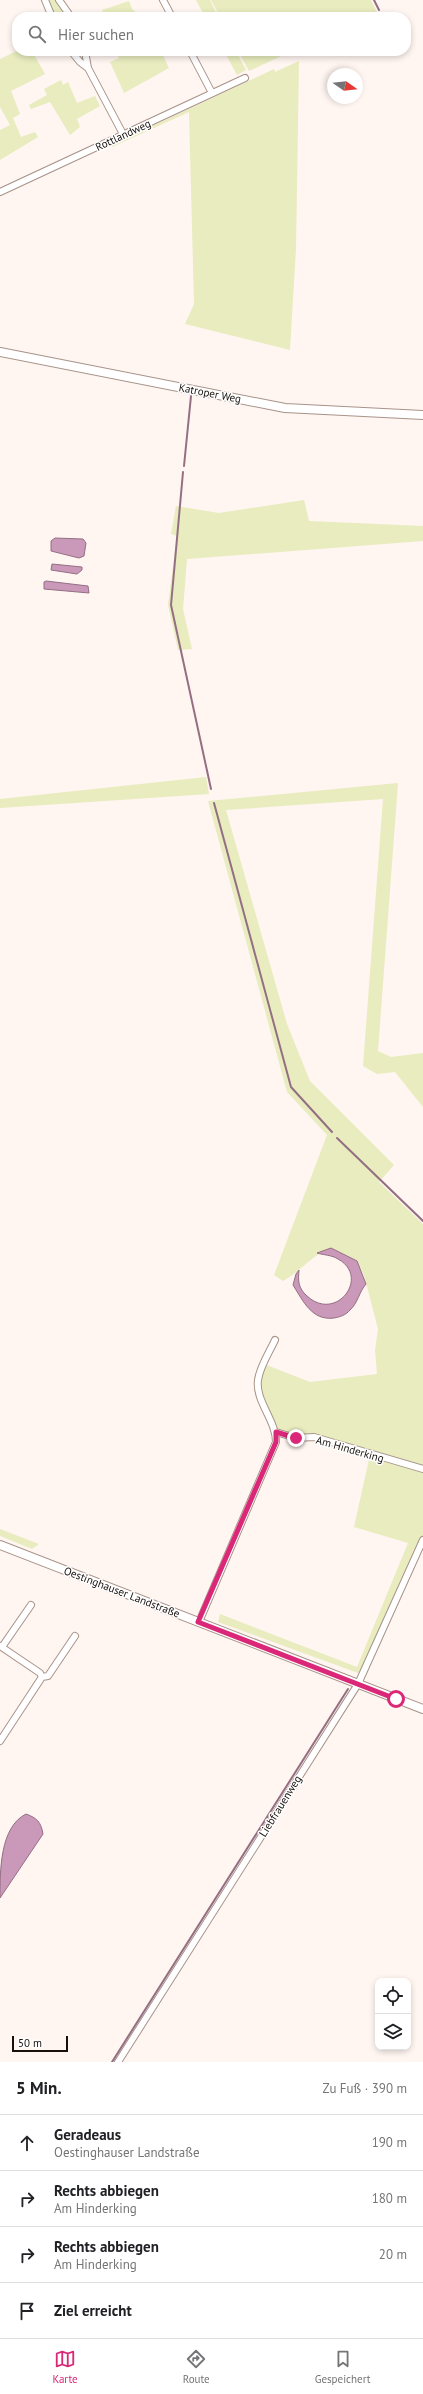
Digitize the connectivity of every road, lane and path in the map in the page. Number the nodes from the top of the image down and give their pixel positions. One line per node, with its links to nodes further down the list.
1 (45, 0): 4 (street)
2 (59, 0): 5 (street)
3 (163, 0): 6 (street)
4 (50, 12)
5 (67, 12)
6 (169, 12)
7 (75, 56): 10 (street)
8 (86, 56): 10 (street)
9 (193, 56): 12 (street)
10 (88, 68): 13 (street)
11 (245, 78): 12 (street, Rottlandweg)
12 (212, 93): 13 (street, Rottlandweg)
13 (123, 134): 14 (street, Rottlandweg)
14 (0, 192)
15 (0, 352): 16 (street, Katroper Weg)
16 (423, 415)
17 (275, 1340): 18 (street)
18 (276, 1432): 19 (street, Am Hinderking); 23 (street)
19 (423, 1469)
20 (423, 1540): 27 (street, Liebfrauenweg)
21 (0, 1545): 23 (street, Oestinghauser Landstraße)
22 (31, 1604): 25 (street)
23 (198, 1622): 27 (street, Oestinghauser Landstraße)
24 (75, 1636): 26 (street)
25 (1, 1647): 26 (street)
26 (42, 1677): 29 (street)
27 (358, 1684): 28 (street, Oestinghauser Landstraße); 30 (street, Liebfrauenweg)
28 (423, 1709)
29 (0, 1741)
30 (118, 2062)

